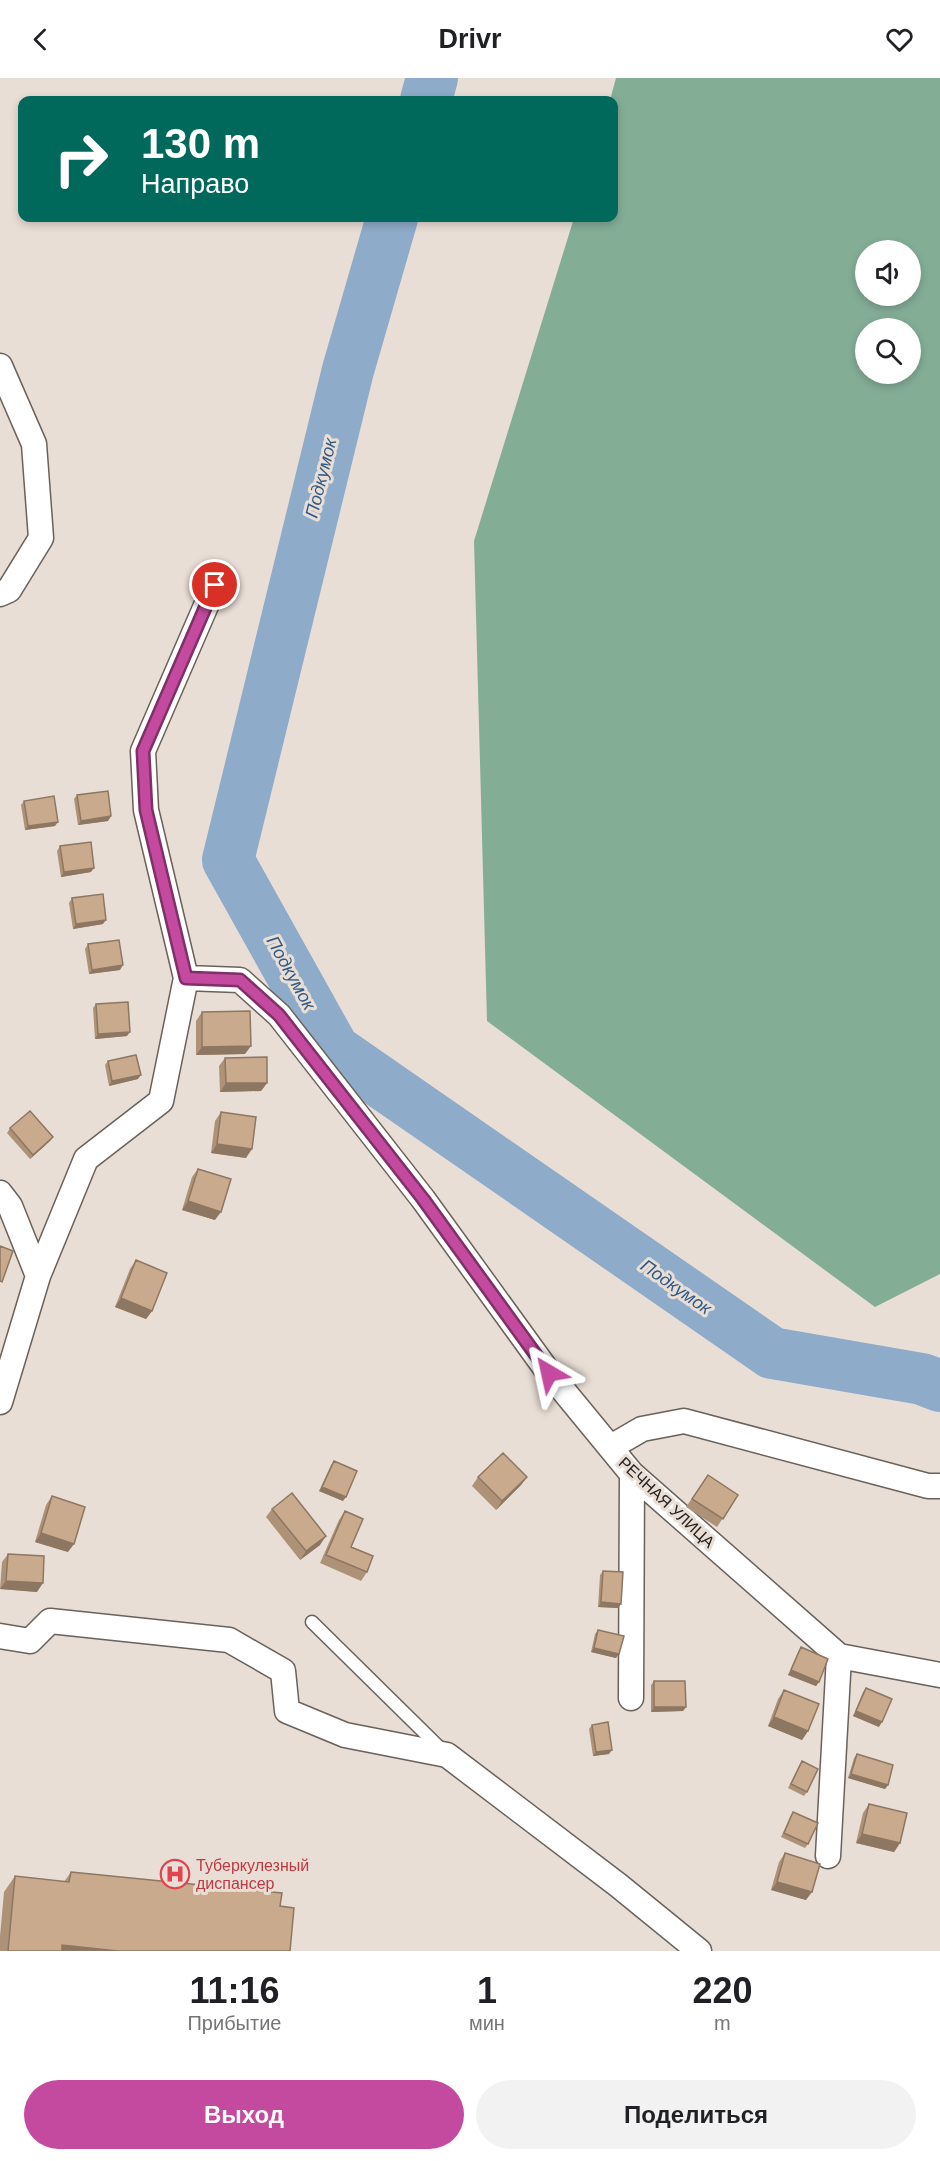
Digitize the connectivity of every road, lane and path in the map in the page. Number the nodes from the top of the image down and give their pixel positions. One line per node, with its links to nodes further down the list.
1 (0, 366): 3 (street)
2 (215, 585): 4 (street)
3 (0, 594)
4 (186, 978): 6 (street); 8 (street, РЕЧНАЯ УЛИЦА)
5 (0, 1193): 6 (street)
6 (38, 1276): 7 (street)
7 (0, 1402)
8 (610, 1448): 9 (street, РЕЧНАЯ УЛИЦА); 10 (street)
9 (632, 1474): 13 (street, РЕЧНАЯ УЛИЦА); 15 (street)
10 (940, 1486)
11 (312, 1622): 16 (lane)
12 (0, 1636): 16 (street)
13 (839, 1656): 14 (street); 17 (street)
14 (940, 1675)
15 (631, 1698)
16 (447, 1755): 18 (street)
17 (828, 1856)
18 (699, 1951)

